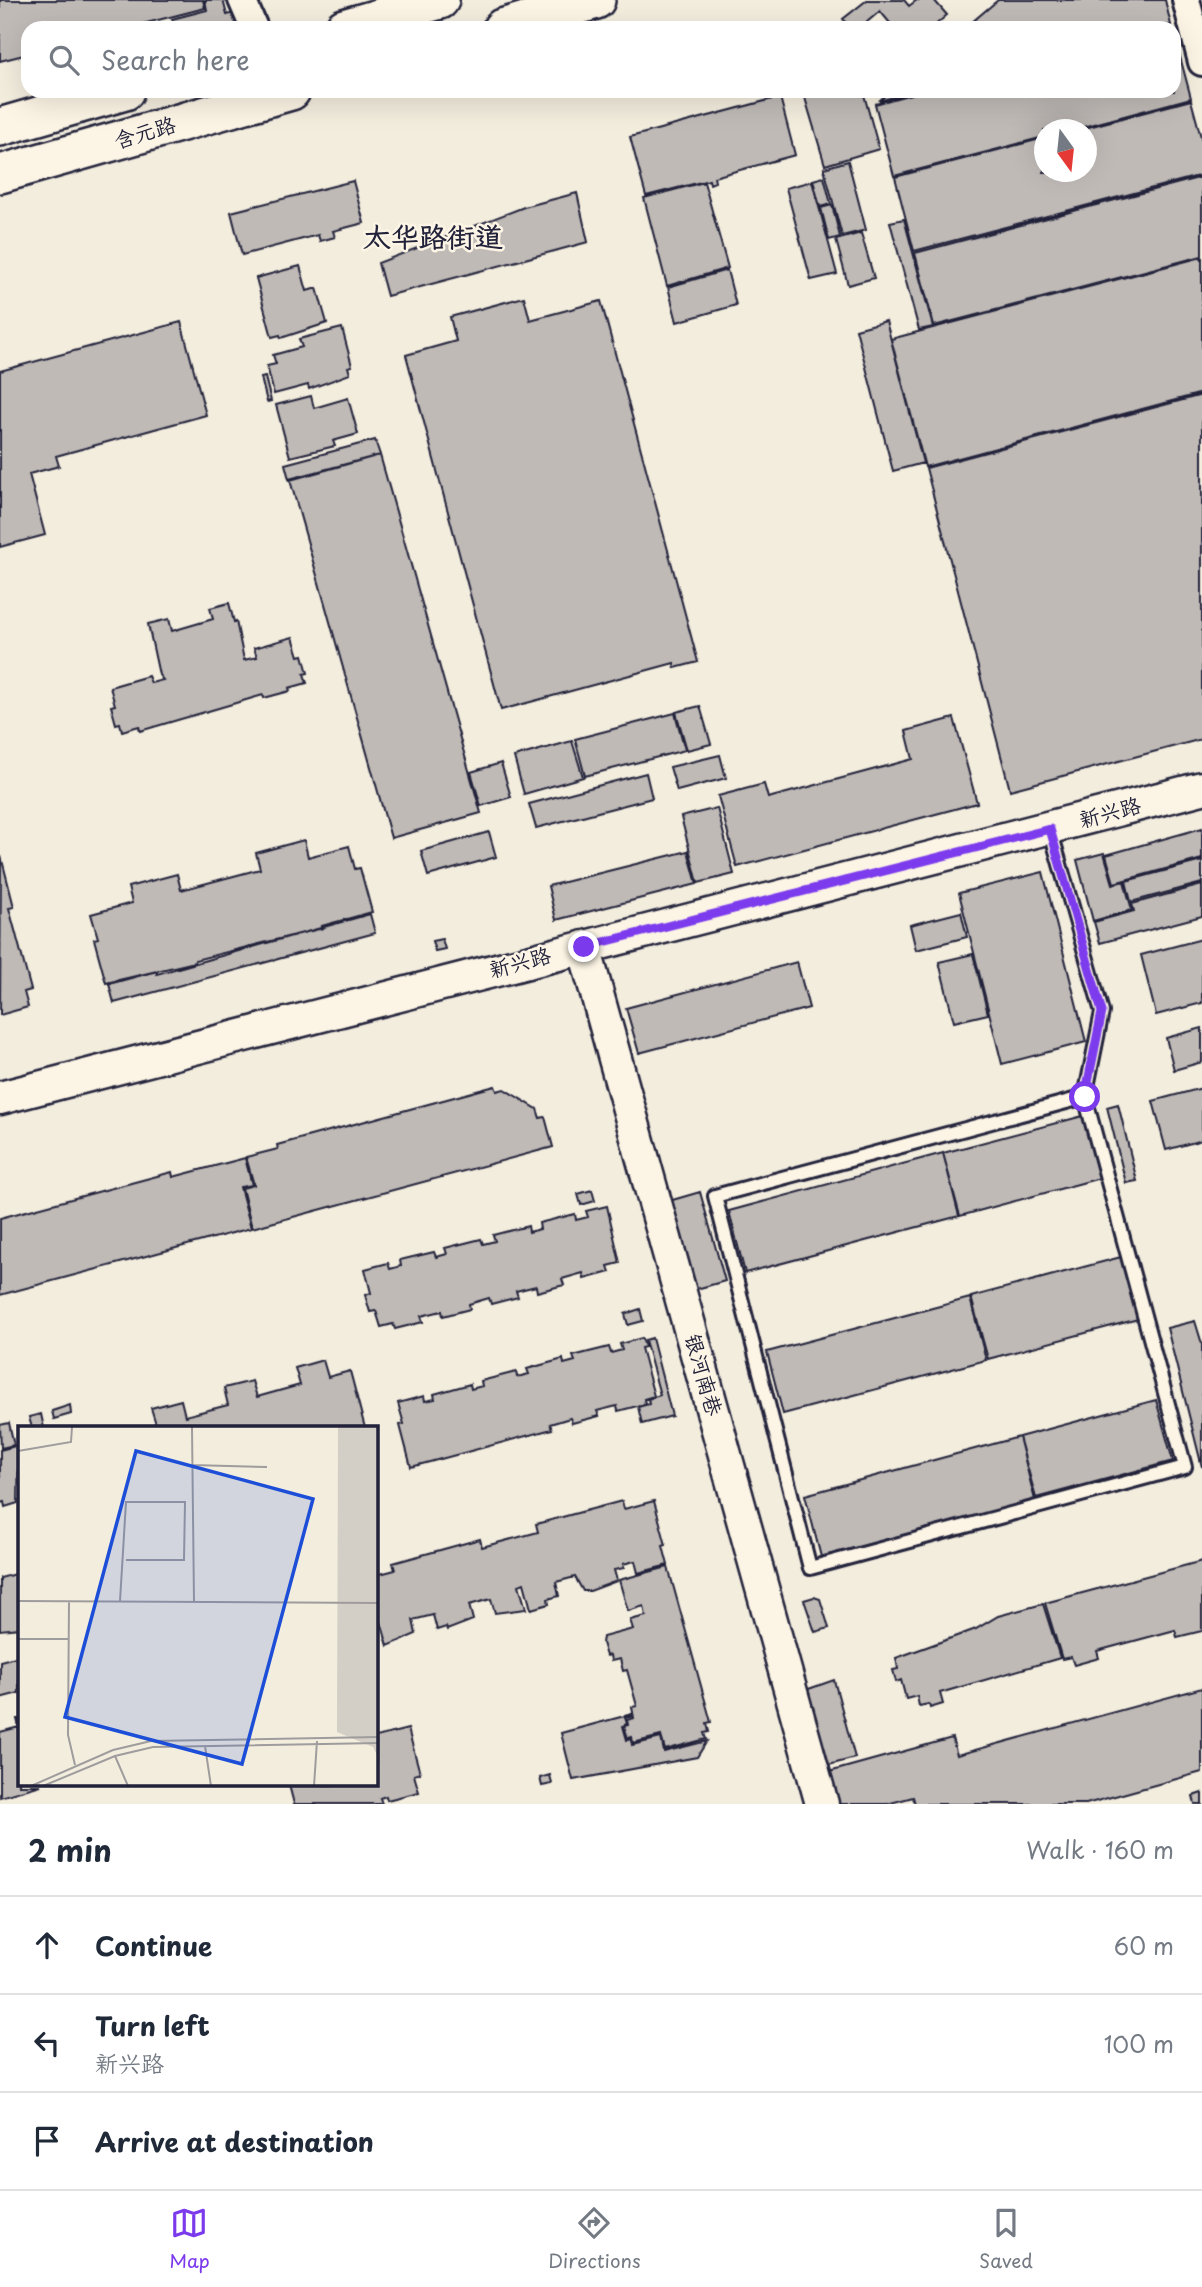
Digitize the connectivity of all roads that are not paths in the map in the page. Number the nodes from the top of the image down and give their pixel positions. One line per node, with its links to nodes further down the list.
1 (242, 0): 5 (street)
2 (440, 0): 6 (main road)
3 (596, 0): 7 (main road)
4 (1186, 0): 8 (street)
5 (251, 21)
6 (368, 21)
7 (526, 21)
8 (1202, 62)
9 (101, 98): 11 (main road)
10 (266, 98): 12 (main road, 含元路)
11 (0, 127)
12 (0, 174)
13 (1202, 788): 14 (street, 新兴路)
14 (1050, 829): 15 (street, 新兴路); 16 (lane)
15 (584, 947): 17 (street, 新兴路); 18 (street, 银河南巷)
16 (1085, 1097): 16 (lane)
17 (0, 1098)
18 (822, 1804)

